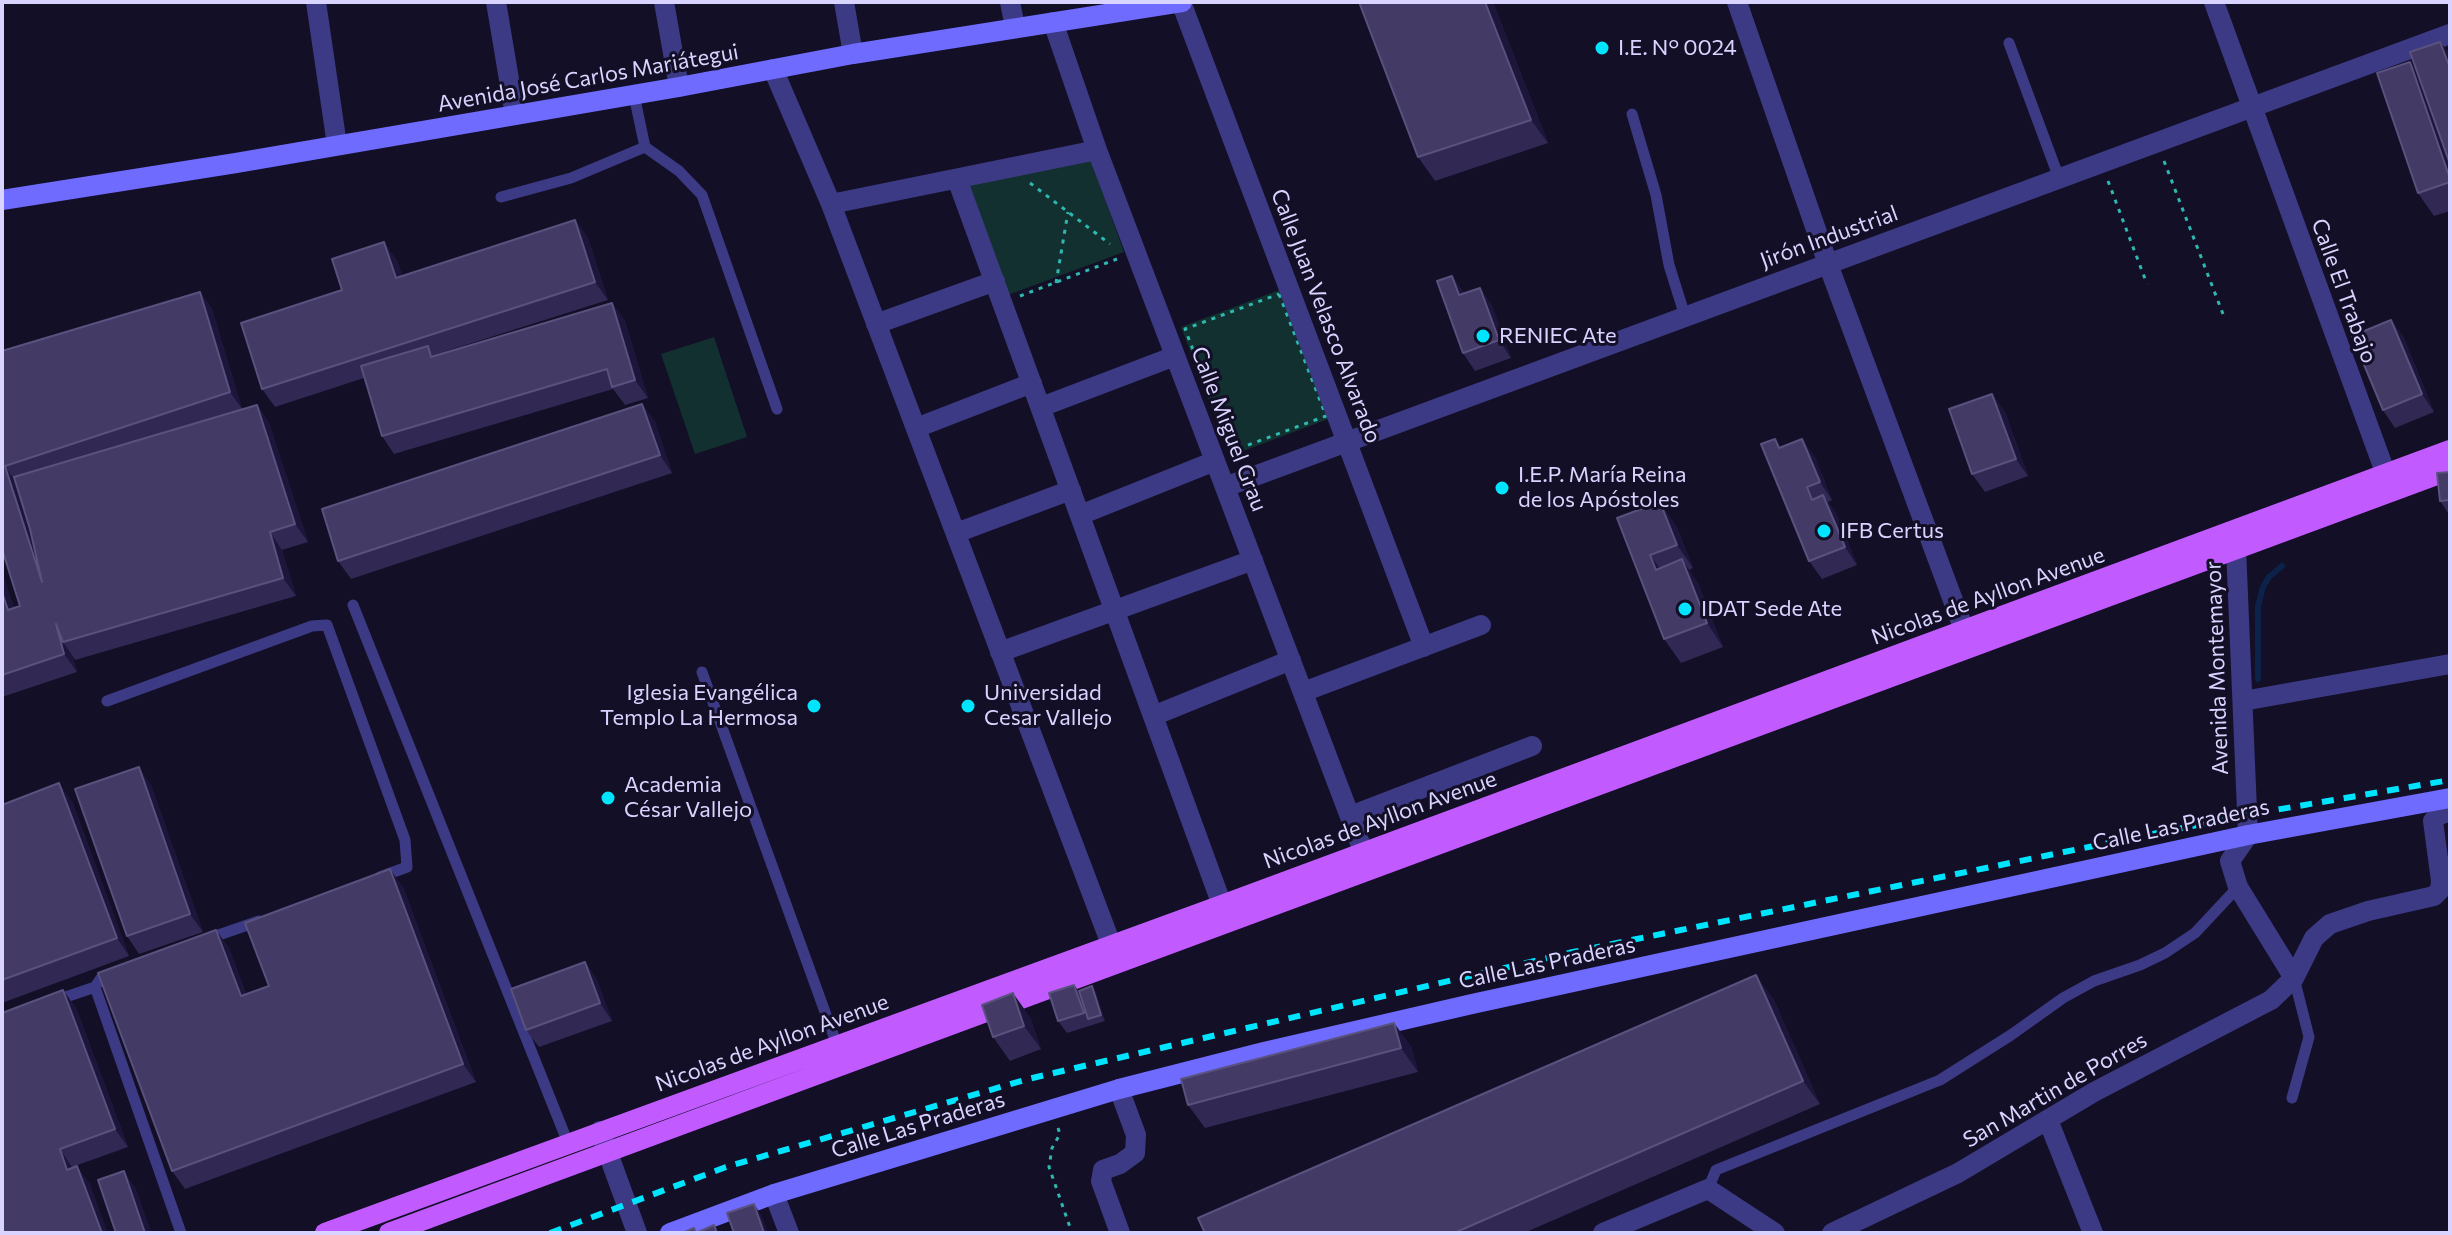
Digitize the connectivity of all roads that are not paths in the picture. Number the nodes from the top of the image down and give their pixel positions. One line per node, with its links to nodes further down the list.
1 (316, 2): 20 (street)
2 (496, 2): 19 (street)
3 (664, 2): 15 (street)
4 (844, 2): 13 (street)
5 (1010, 2): 10 (street)
6 (1182, 2): 9 (street, Avenida José Carlos Mariátegui); 37 (street, Calle Juan Velasco Alvarado)
7 (1737, 2): 28 (street)
8 (2214, 2): 17 (street, Calle El Trabajo)
9 (1053, 22): 10 (street, Avenida José Carlos Mariátegui); 22 (street, Calle Miguel Grau)
10 (1015, 27): 13 (street, Avenida José Carlos Mariátegui)
11 (2450, 34): 17 (street, Jirón Industrial)
12 (2009, 43): 23 (lane)
13 (853, 54): 14 (street, Avenida José Carlos Mariátegui)
14 (773, 69): 15 (street, Avenida José Carlos Mariátegui); 27 (street)
15 (679, 87): 16 (street, Avenida José Carlos Mariátegui)
16 (634, 95): 19 (street, Avenida José Carlos Mariátegui); 21 (lane)
17 (2253, 106): 23 (street, Jirón Industrial); 42 (street, Calle El Trabajo)
18 (1632, 114): 30 (lane)
19 (515, 115): 20 (street, Avenida José Carlos Mariátegui)
20 (337, 145): 26 (street, Avenida José Carlos Mariátegui)
21 (645, 147): 25 (lane); 35 (lane)
22 (1097, 150): 24 (street); 32 (street, Calle Miguel Grau)
23 (2059, 178): 28 (street, Jirón Industrial)
24 (957, 179): 27 (street); 29 (street)
25 (501, 197)
26 (2, 200)
27 (831, 204): 31 (street)
28 (1828, 264): 30 (street, Jirón Industrial); 52 (street)
29 (995, 281): 31 (street); 33 (street)
30 (1685, 316): 37 (street, Jirón Industrial)
31 (876, 324): 36 (street)
32 (1175, 356): 34 (street); 39 (street, Calle Miguel Grau)
33 (1032, 383): 34 (street); 36 (street)
34 (1041, 407): 44 (street)
35 (777, 409)
36 (916, 428): 46 (street)
37 (1347, 442): 43 (street, Jirón Industrial); 53 (street, Calle Juan Velasco Alvarado)
38 (2450, 450): 42 (main road, Nicolas de Ayllon Avenue)
39 (1215, 461): 43 (street, Calle Miguel Grau); 45 (street)
40 (2450, 470): 42 (main road, Nicolas de Ayllon Avenue)
41 (2450, 480): 42 (street)
42 (2393, 484): 47 (main road, Nicolas de Ayllon Avenue); 52 (main road, Nicolas de Ayllon Avenue)
43 (1225, 487): 48 (street, Calle Miguel Grau)
44 (1071, 490): 45 (street); 46 (street)
45 (1080, 515): 50 (street)
46 (956, 533): 54 (street)
47 (2236, 548): 52 (main road, Nicolas de Ayllon Avenue); 60 (street, Avenida Montemayor)
48 (1253, 560): 50 (street); 55 (street, Calle Miguel Grau)
49 (353, 605): 83 (lane)
50 (1115, 610): 54 (street); 61 (street)
51 (1481, 625): 53 (street)
52 (1967, 638): 67 (main road, Nicolas de Ayllon Avenue); 84 (main road, Nicolas de Ayllon Avenue)
53 (1424, 647): 58 (street)
54 (1000, 652): 72 (street)
55 (1291, 660): 58 (street, Calle Miguel Grau); 61 (street)
56 (2450, 664): 60 (street)
57 (702, 672): 78 (lane)
58 (1303, 692): 65 (street, Calle Miguel Grau)
59 (107, 701): 68 (lane)
60 (2243, 701): 66 (street, Avenida Montemayor)
61 (1153, 716): 70 (street)
62 (1532, 746): 65 (street)
63 (2450, 798): 66 (street, Calle Las Praderas)
64 (2450, 811): 75 (street)
65 (1350, 816): 67 (street, Calle Miguel Grau)
66 (2248, 835): 69 (street); 79 (street, Calle Las Praderas)
67 (1363, 851): 70 (main road, Nicolas de Ayllon Avenue)
68 (363, 883)
69 (2238, 887): 75 (street); 85 (lane)
70 (1222, 905): 72 (main road, Nicolas de Ayllon Avenue)
71 (276, 915): 73 (lane)
72 (1111, 944): 78 (main road, Nicolas de Ayllon Avenue)
73 (188, 946)
74 (130, 967): 76 (lane)
75 (2294, 978): 80 (lane); 81 (street, San Martin de Porres)
76 (95, 987): 77 (lane); 87 (lane)
77 (42, 1005)
78 (837, 1045): 82 (main road, Nicolas de Ayllon Avenue)
79 (1119, 1089): 86 (street, Calle Las Praderas); 93 (street)
80 (2292, 1098)
81 (2048, 1120): 96 (street, San Martin de Porres); 97 (street)
82 (600, 1131): 83 (main road, Nicolas de Ayllon Avenue); 84 (street)
83 (568, 1143): 88 (main road, Nicolas de Ayllon Avenue)
84 (608, 1152): 89 (main road, Nicolas de Ayllon Avenue); 90 (street)
85 (1708, 1189): 94 (street); 95 (street)
86 (774, 1194): 91 (street, Calle Las Praderas); 92 (street)
87 (181, 1233)
88 (325, 1233)
89 (389, 1233)
90 (637, 1233)
91 (670, 1233)
92 (789, 1233)
93 (1120, 1233)
94 (1603, 1233)
95 (1775, 1233)
96 (1832, 1233)
97 (2093, 1233)

